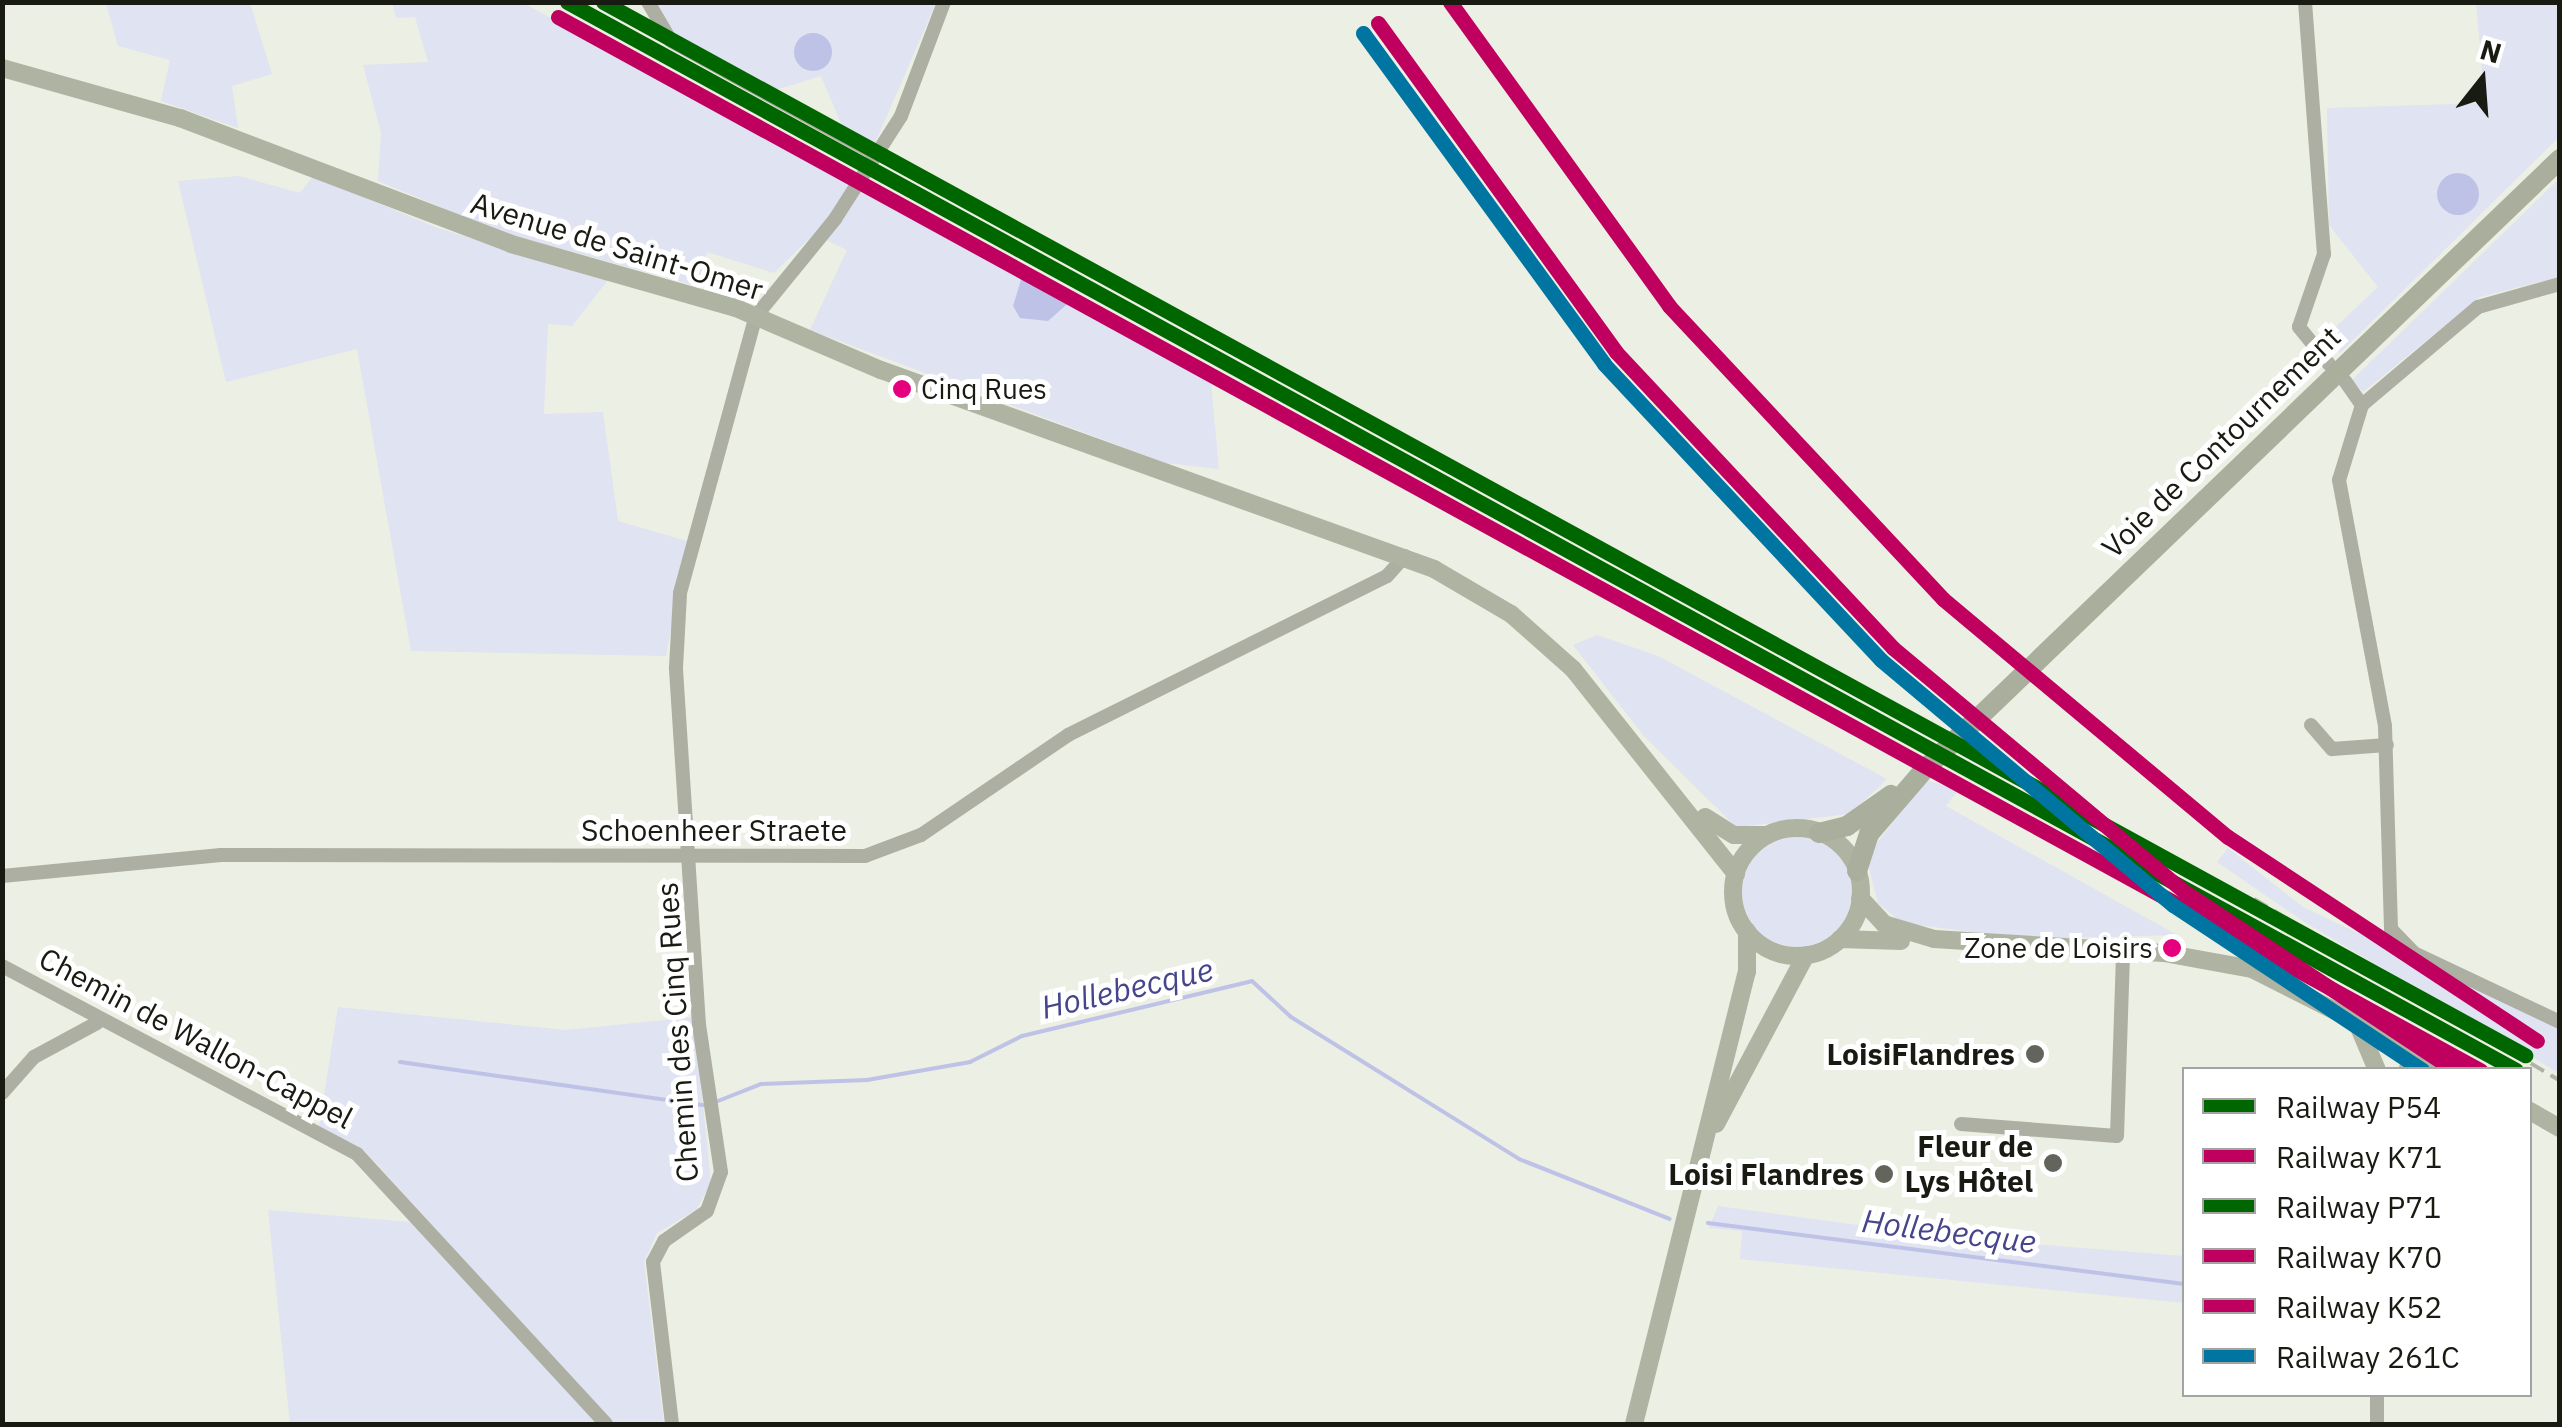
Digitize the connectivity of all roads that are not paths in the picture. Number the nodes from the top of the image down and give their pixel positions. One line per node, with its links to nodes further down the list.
1 (648, 2): 5 (street)
2 (944, 2): 5 (street)
3 (2305, 2): 9 (street)
4 (2, 68): 8 (main road, Avenue de Saint-Omer)
5 (875, 154): 8 (street)
6 (2560, 159): 15 (highway, Voie de Contournement)
7 (2560, 284): 11 (street)
8 (756, 316): 12 (main road, Avenue de Saint-Omer); 19 (street, Chemin des Cinq Rues)
9 (2329, 364)
10 (2345, 381): 11 (street)
11 (2362, 405): 14 (street)
12 (1405, 556): 16 (main road, Avenue de Saint-Omer); 19 (street, Schoenheer Straete)
13 (2310, 725): 14 (street)
14 (2387, 745): 29 (street)
15 (1924, 769): 17 (highway, Voie de Contournement); 20 (highway, Voie de Contournement)
16 (1656, 770): 18 (main road, Avenue de Saint-Omer); 21 (main road, Avenue de Saint-Omer)
17 (1819, 832): 18 (main road); 20 (main road)
18 (1769, 835): 21 (main road)
19 (692, 859): 22 (street, Schoenheer Straete); 42 (street, Chemin des Cinq Rues)
20 (1857, 872): 23 (main road)
21 (1736, 874): 24 (main road)
22 (2, 876)
23 (1860, 898): 25 (main road); 27 (main road)
24 (1747, 932): 26 (main road); 39 (main road)
25 (1840, 938): 26 (main road); 27 (main road)
26 (1806, 955): 39 (main road)
27 (2123, 956): 31 (main road); 32 (main road); 37 (street)
28 (2, 966): 30 (street, Chemin de Wallon-Cappel)
29 (2560, 1022)
30 (97, 1023): 35 (street); 41 (street, Chemin de Wallon-Cappel)
31 (2399, 1043): 32 (main road); 33 (main road); 34 (main road)
32 (2376, 1063)
33 (2407, 1067)
34 (2447, 1067)
35 (2, 1093)
36 (2532, 1112): 38 (main road)
37 (1961, 1124)
38 (2560, 1128)
39 (1694, 1186): 43 (main road)
40 (2378, 1397): 44 (street)
41 (606, 1424)
42 (672, 1424)
43 (1634, 1424)
44 (2377, 1424)

